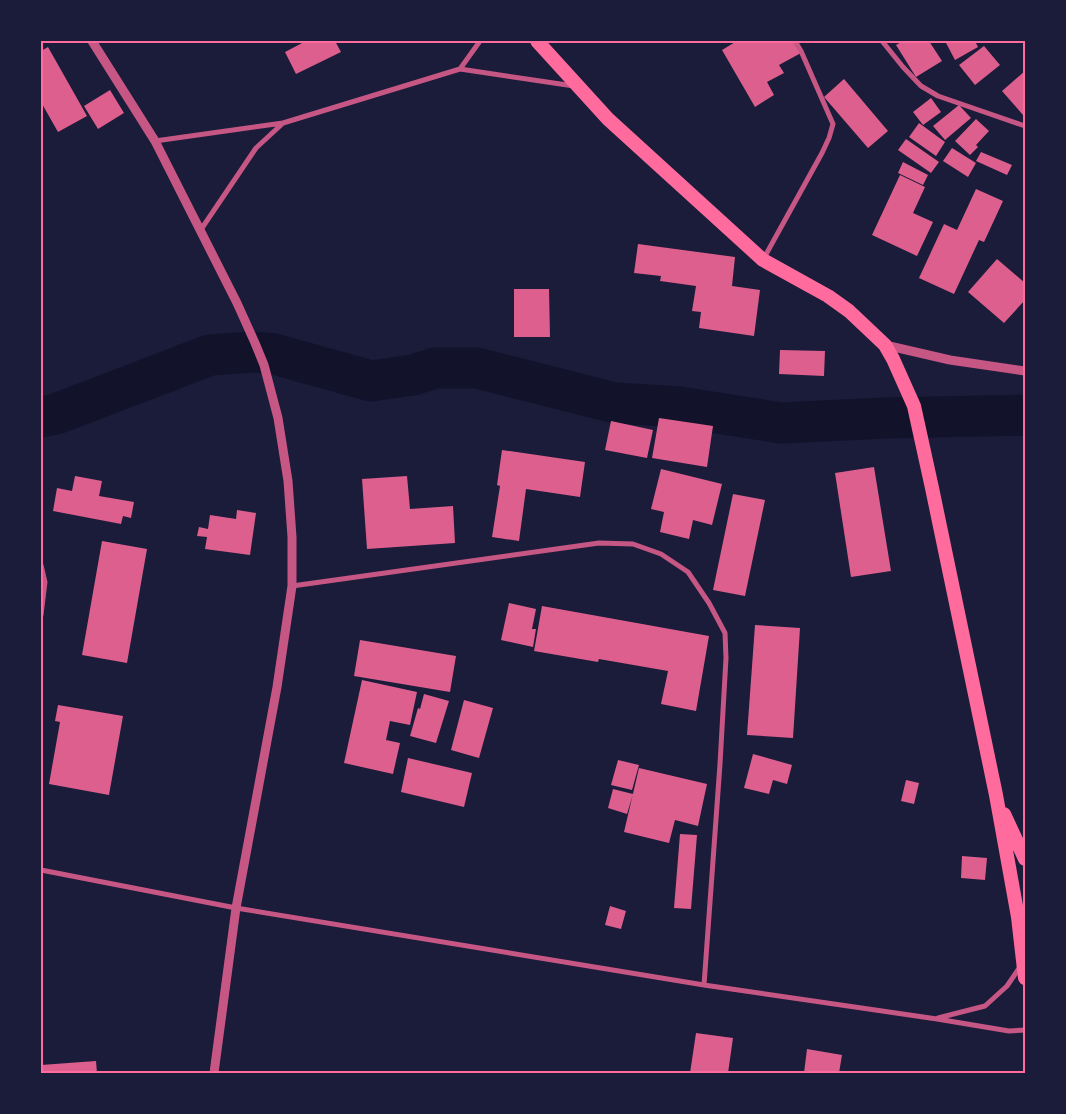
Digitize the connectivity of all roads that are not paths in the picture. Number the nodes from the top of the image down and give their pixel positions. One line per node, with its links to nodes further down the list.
1 (92, 41): 10 (street)
2 (480, 41): 6 (street)
3 (537, 41): 7 (highway)
4 (796, 41): 12 (street)
5 (882, 41): 9 (street)
6 (460, 69): 7 (street); 8 (street)
7 (578, 86): 12 (highway)
8 (282, 123): 10 (street); 11 (street)
9 (1025, 126)
10 (155, 141): 11 (street)
11 (200, 231): 16 (street)
12 (764, 260): 13 (highway)
13 (885, 345): 14 (street); 18 (highway)
14 (1025, 371)
15 (41, 566): 17 (street)
16 (292, 586): 22 (street); 27 (street)
17 (41, 615)
18 (996, 795): 19 (highway); 23 (highway)
19 (1025, 859)
20 (41, 870): 22 (street)
21 (1025, 902): 23 (highway)
22 (236, 908): 27 (street); 30 (street)
23 (1018, 917): 24 (highway)
24 (1023, 948): 25 (highway)
25 (1023, 963): 26 (highway); 28 (street)
26 (1025, 978)
27 (704, 985): 28 (street)
28 (937, 1018): 29 (street)
29 (1025, 1030)
30 (214, 1073)

